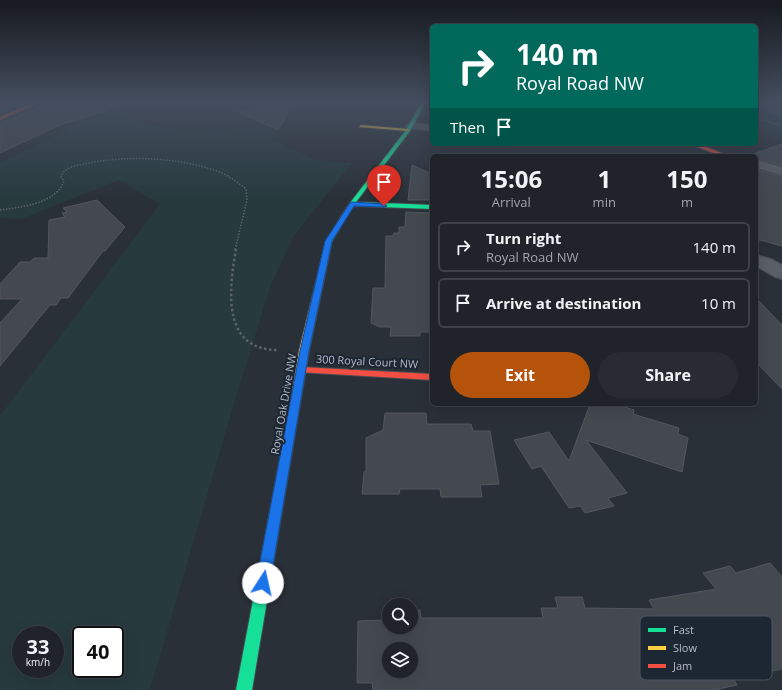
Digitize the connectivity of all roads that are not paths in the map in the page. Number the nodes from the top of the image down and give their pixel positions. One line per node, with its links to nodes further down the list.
1 (405, 134): 6 (street, Royal Oak Drive NW)
2 (698, 146): 3 (street)
3 (721, 154)
4 (758, 165): 5 (street)
5 (782, 171)
6 (352, 204): 7 (street); 10 (street, Royal Oak Drive NW)
7 (430, 207)
8 (758, 261): 9 (street)
9 (782, 273)
10 (301, 370): 11 (street, 300 Royal Court NW); 12 (street, Royal Oak Drive NW)
11 (430, 377)
12 (244, 690)

